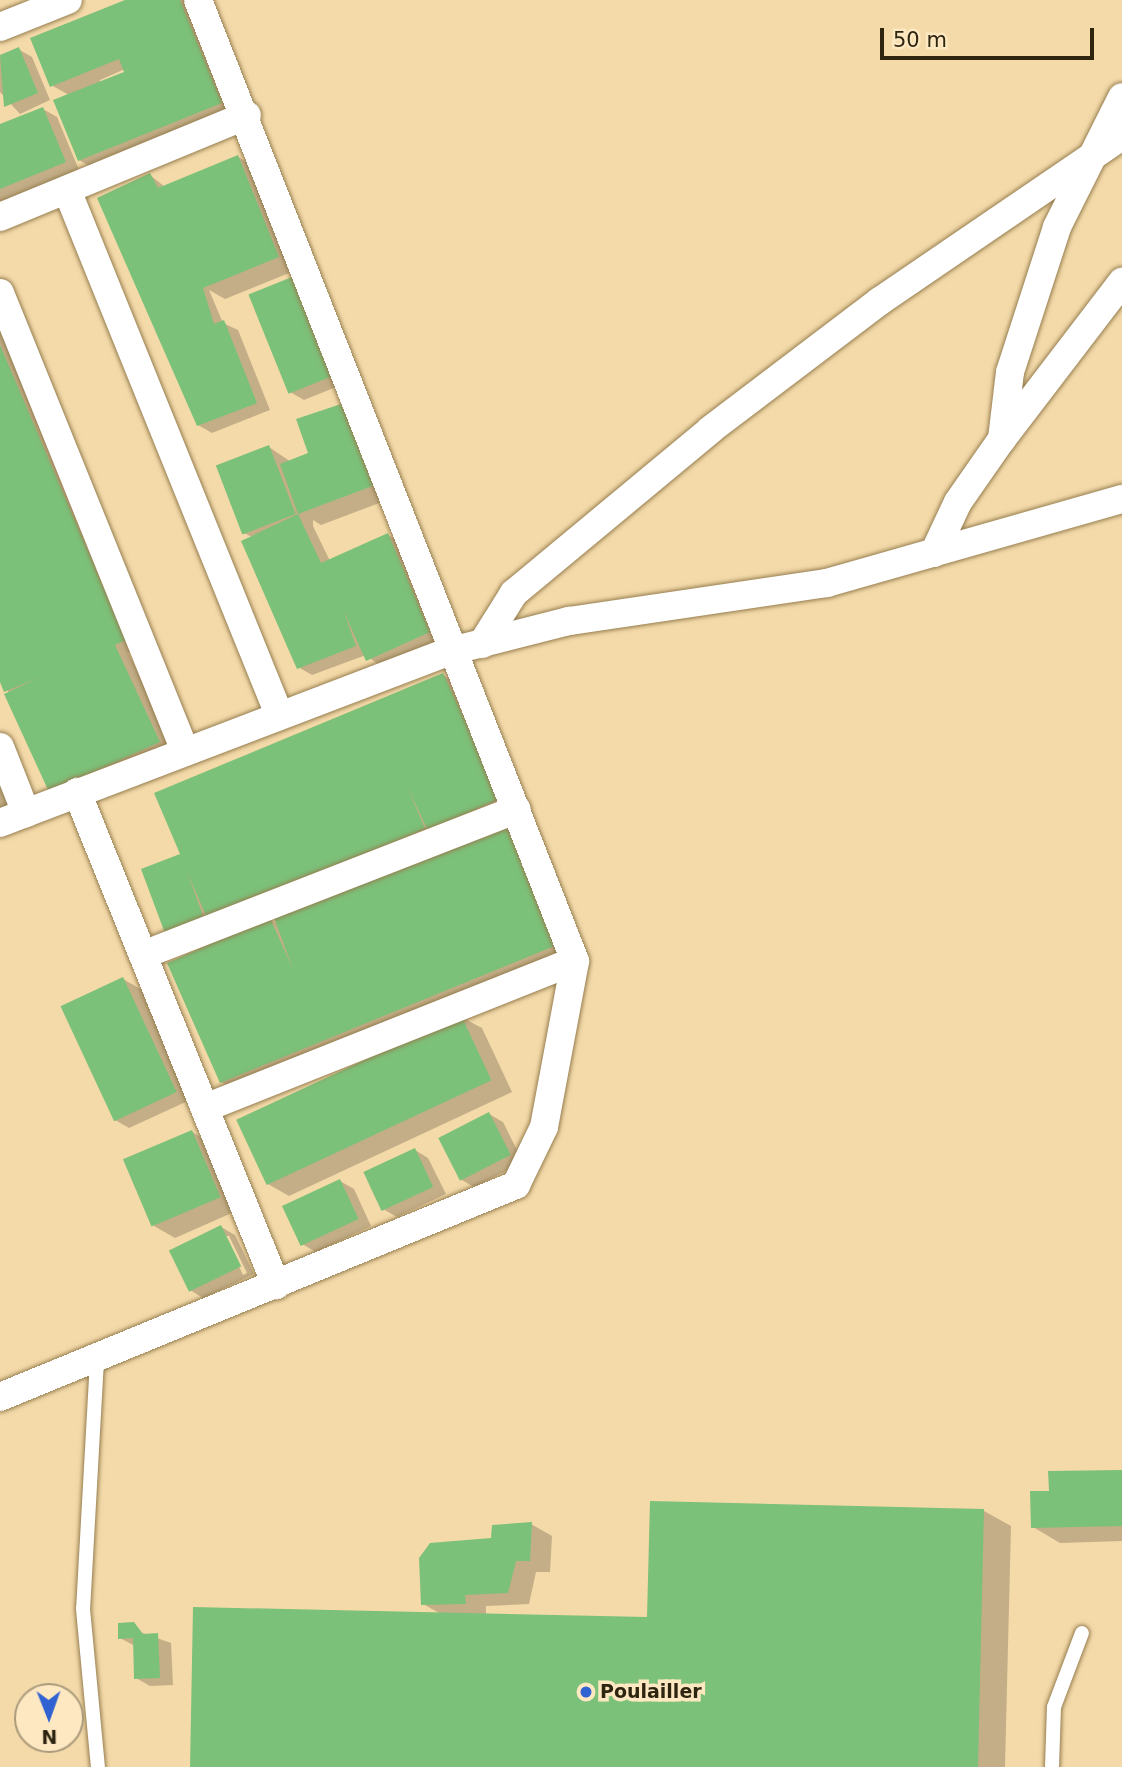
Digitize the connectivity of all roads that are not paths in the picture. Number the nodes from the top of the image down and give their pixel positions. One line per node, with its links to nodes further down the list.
1 (68, 0): 3 (street)
2 (198, 0): 5 (street)
3 (0, 27)
4 (1122, 97): 7 (street)
5 (247, 115): 8 (street); 16 (street)
6 (1122, 136): 7 (street)
7 (1088, 157): 12 (street); 15 (street)
8 (67, 190): 9 (street); 17 (street)
9 (0, 217)
10 (1122, 282): 12 (street)
11 (0, 293): 19 (street)
12 (1002, 439): 14 (street)
13 (1122, 499): 14 (street)
14 (934, 553): 15 (street)
15 (482, 643): 16 (street)
16 (451, 651): 17 (street); 21 (street)
17 (278, 712): 19 (street)
18 (0, 747): 22 (street)
19 (184, 750): 20 (street)
20 (78, 792): 22 (street); 24 (street)
21 (517, 809): 24 (street); 25 (street)
22 (26, 813): 23 (street)
23 (0, 823)
24 (143, 955): 26 (street)
25 (575, 961): 26 (street); 27 (street)
26 (205, 1108): 27 (street)
27 (276, 1285): 28 (street)
28 (97, 1360): 29 (street); 31 (lane)
29 (0, 1397)
30 (1082, 1633): 32 (lane)
31 (98, 1767)
32 (1052, 1767)

